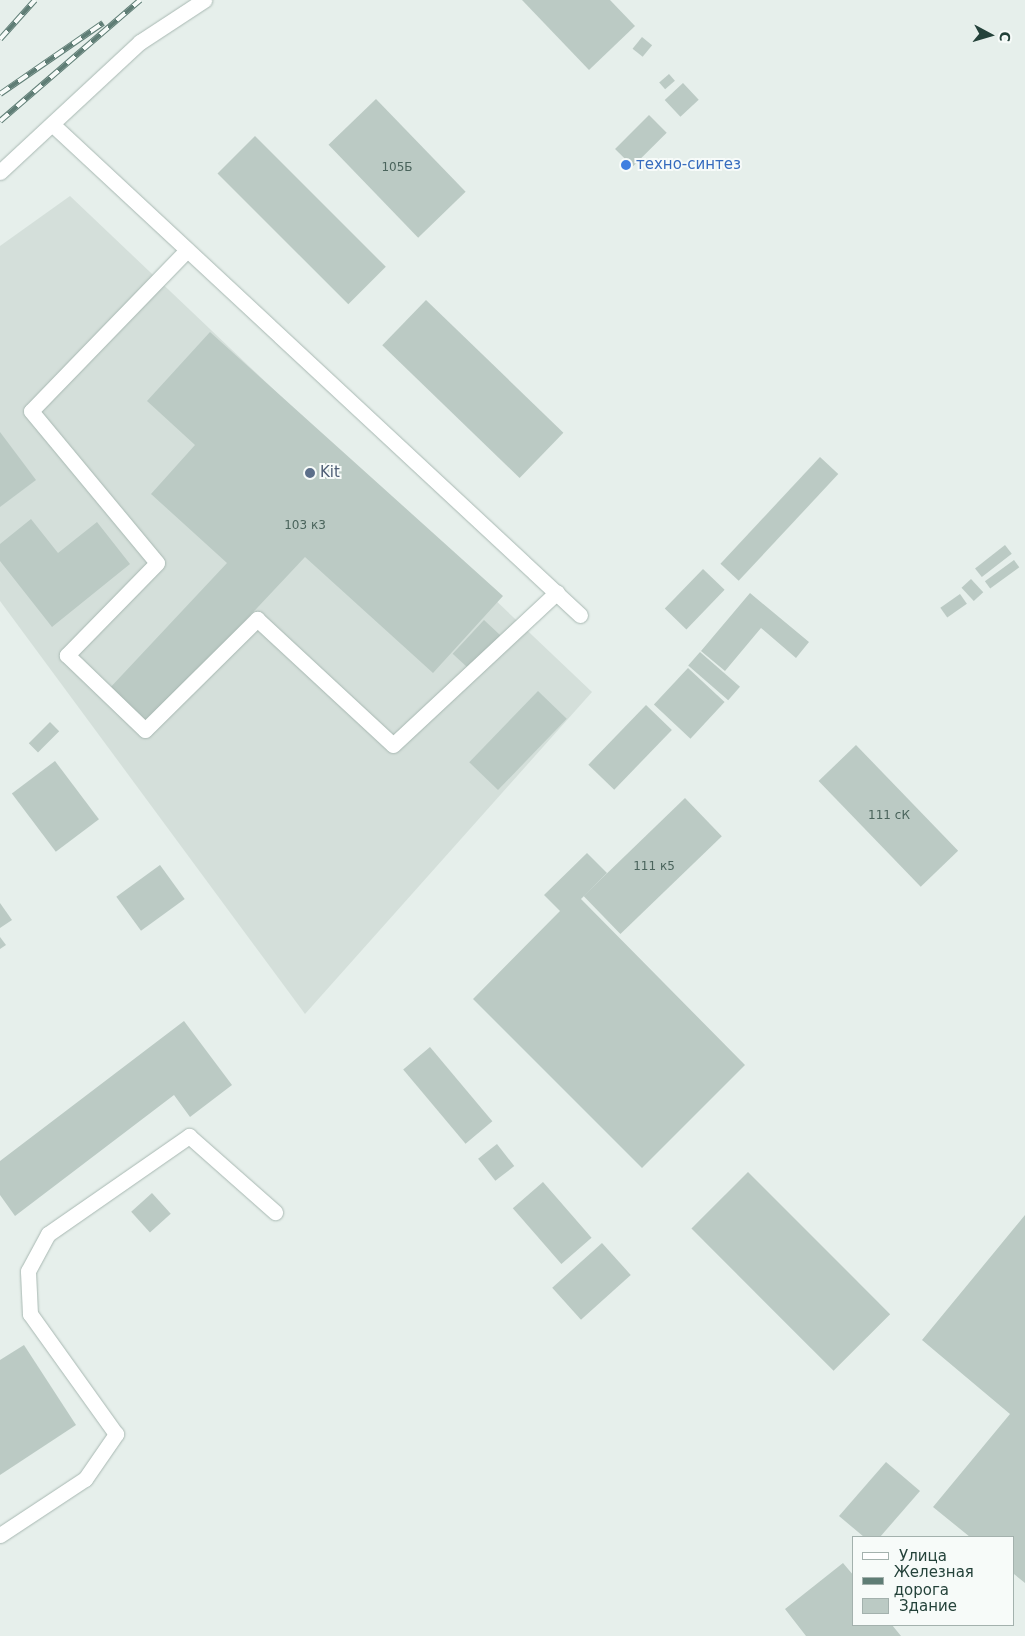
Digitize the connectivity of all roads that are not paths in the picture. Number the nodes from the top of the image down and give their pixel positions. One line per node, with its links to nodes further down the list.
1 (204, 0): 2 (lane)
2 (52, 124): 3 (lane); 4 (lane)
3 (0, 172)
4 (187, 250): 5 (lane); 5 (lane)
5 (557, 592): 6 (lane)
6 (580, 615)
7 (275, 1212): 8 (lane)
8 (0, 1535)

